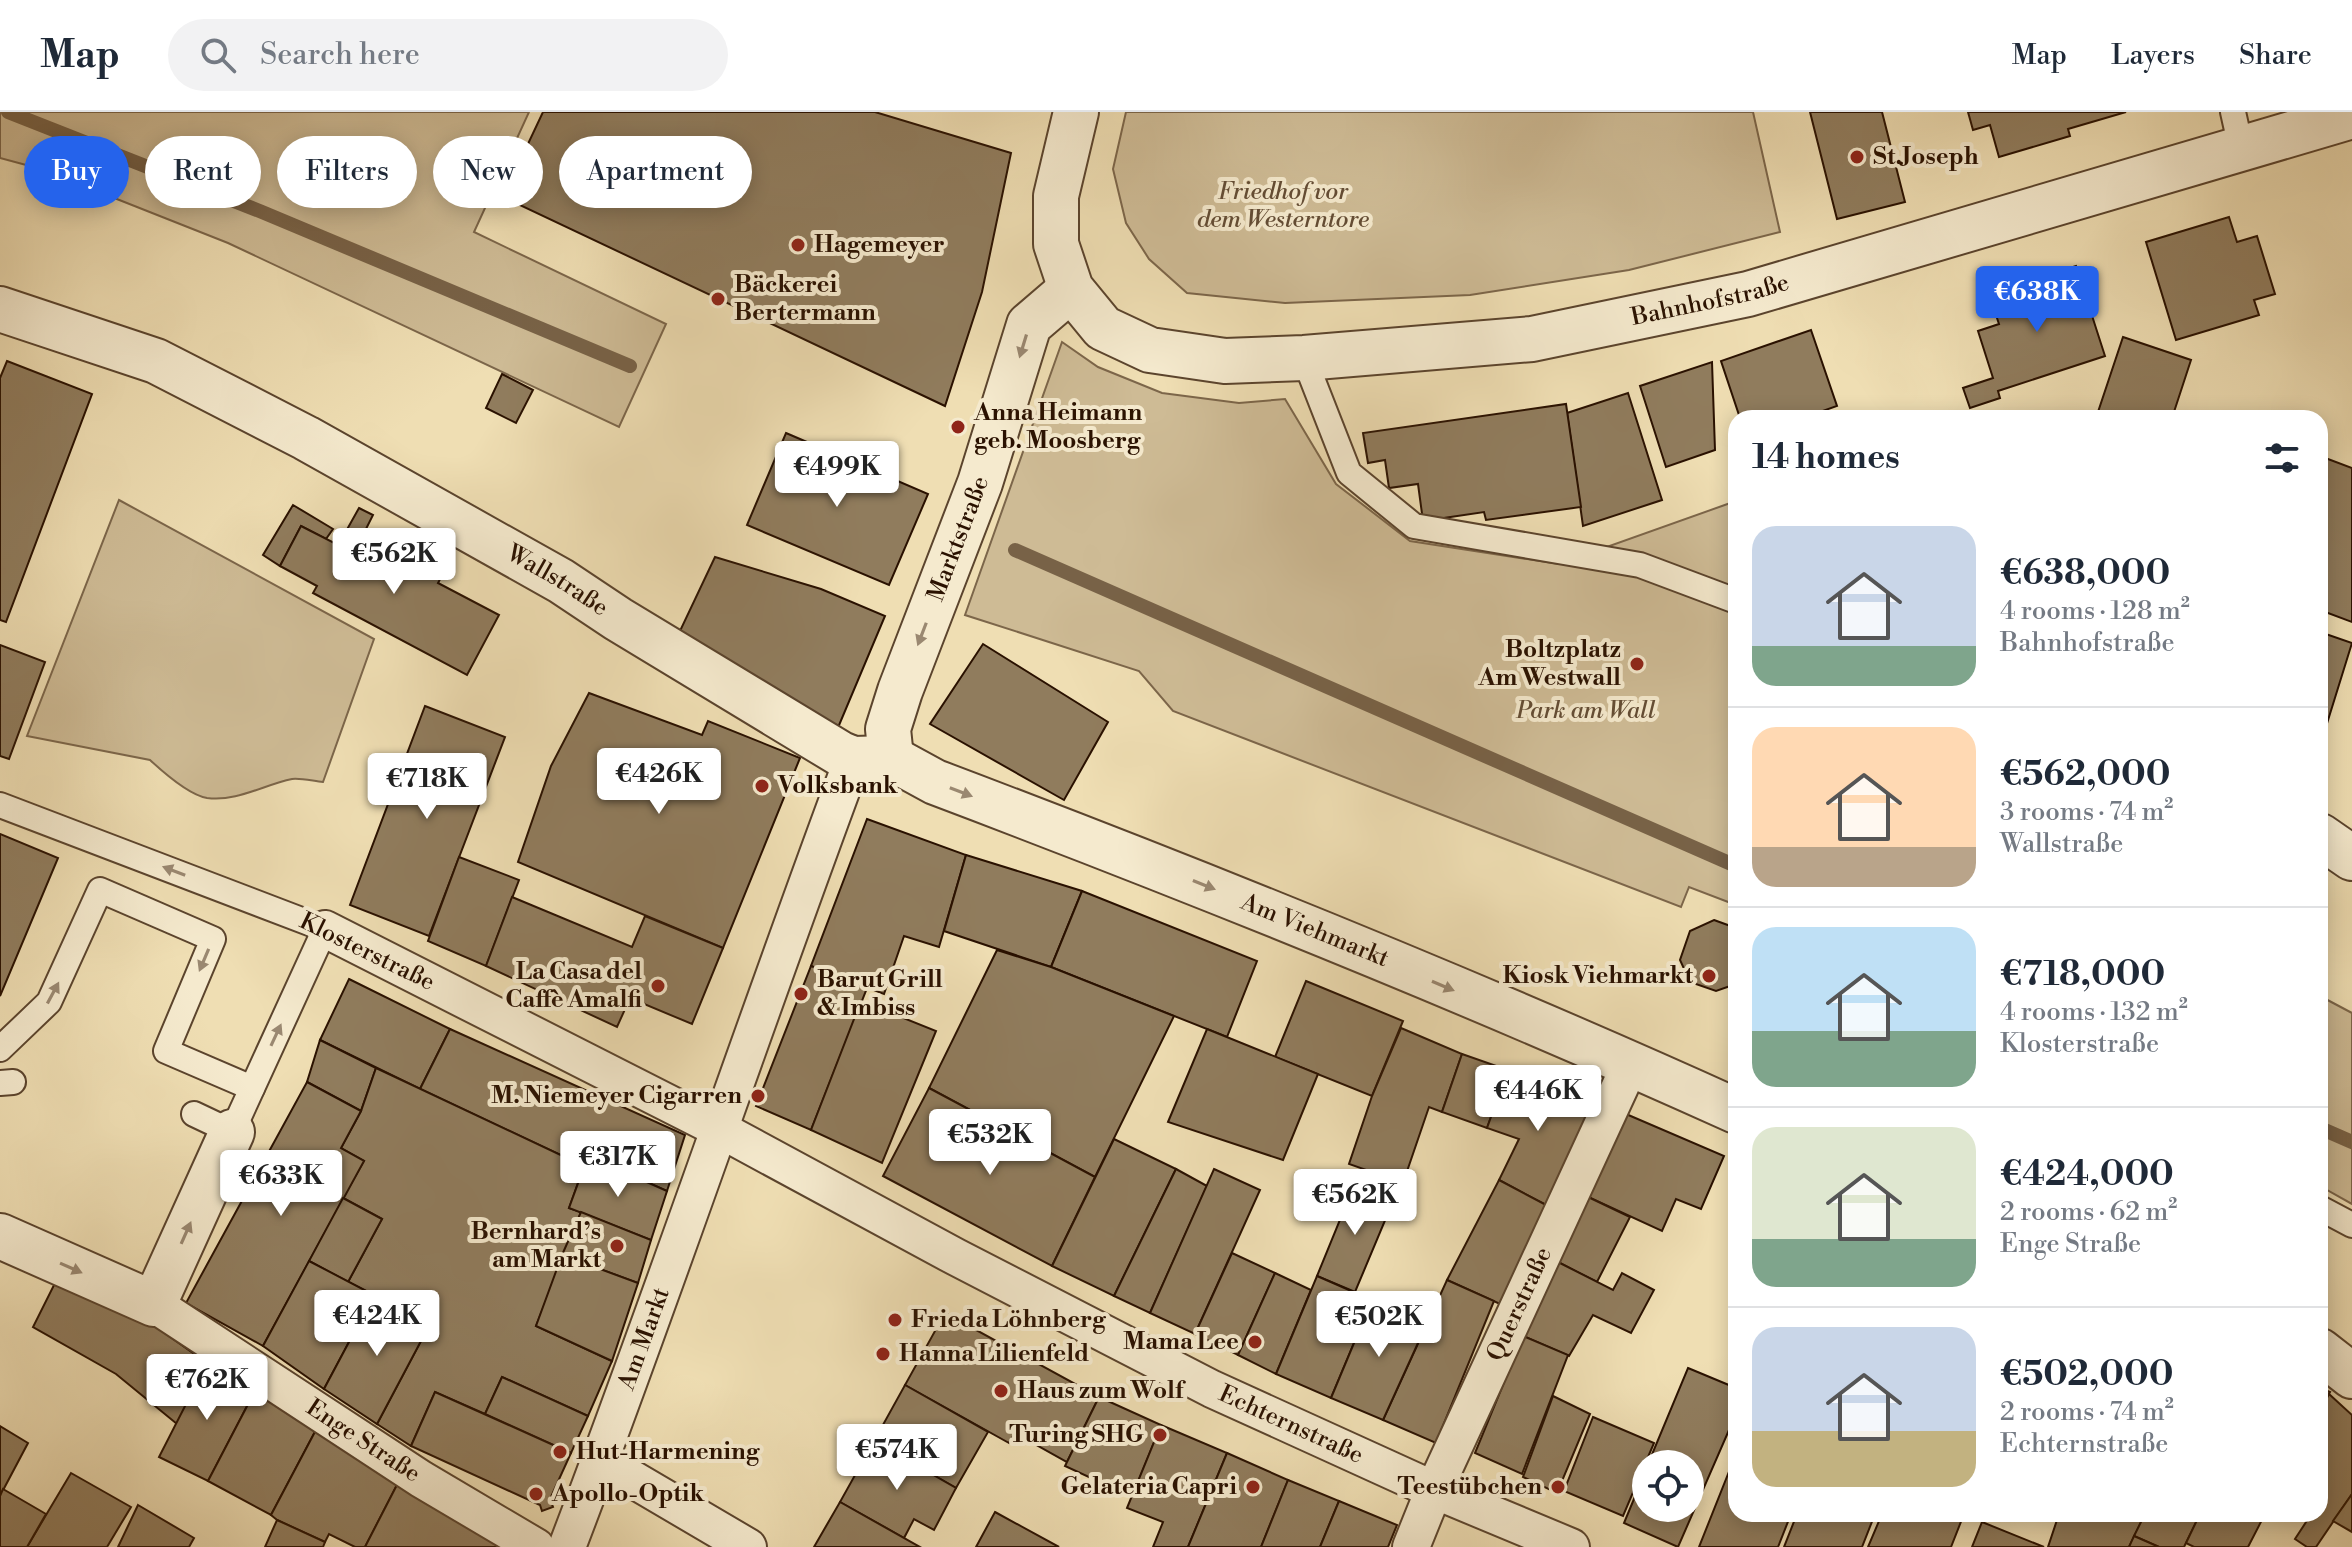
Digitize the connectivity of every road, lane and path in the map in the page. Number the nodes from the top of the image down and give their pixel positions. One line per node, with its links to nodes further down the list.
1 (1076, 112): 4 (street)
2 (2352, 116): 3 (street, Bahnhofstraße)
3 (2237, 130): 6 (street, Bahnhofstraße)
4 (1071, 289): 6 (street, Bahnhofstraße); 8 (street, Marktstraße, one-way to 8)
5 (0, 309): 8 (street, Wallstraße)
6 (1304, 358): 7 (lane)
7 (1728, 598)
8 (872, 758): 14 (street, Am Viehmarkt, one-way to 14); 18 (street, Marktstraße)
9 (0, 805): 12 (lane, Klosterstraße, one-way to 9)
10 (2328, 842): 11 (street)
11 (2352, 858)
12 (325, 929): 15 (lane, one-way to 12); 18 (street, Klosterstraße)
13 (0, 1049): 15 (lane, one-way to 15)
14 (1631, 1063): 16 (street, Am Viehmarkt); 26 (street, Querstraße)
15 (252, 1088): 17 (lane)
16 (1728, 1107)
17 (213, 1123): 22 (street, one-way to 17)
18 (721, 1130): 25 (street, Am Markt); 26 (street, Echternstraße)
19 (2328, 1212): 20 (lane)
20 (2352, 1225)
21 (0, 1236): 22 (street, Enge Straße, one-way to 22)
22 (154, 1304): 27 (street, Enge Straße)
23 (2328, 1357): 24 (street)
24 (2352, 1376)
25 (600, 1460): 28 (street, Am Markt); 29 (street)
26 (1434, 1490): 30 (street, Querstraße); 31 (street, Echternstraße)
27 (536, 1547)
28 (567, 1547)
29 (748, 1547)
30 (1411, 1547)
31 (1571, 1547)

